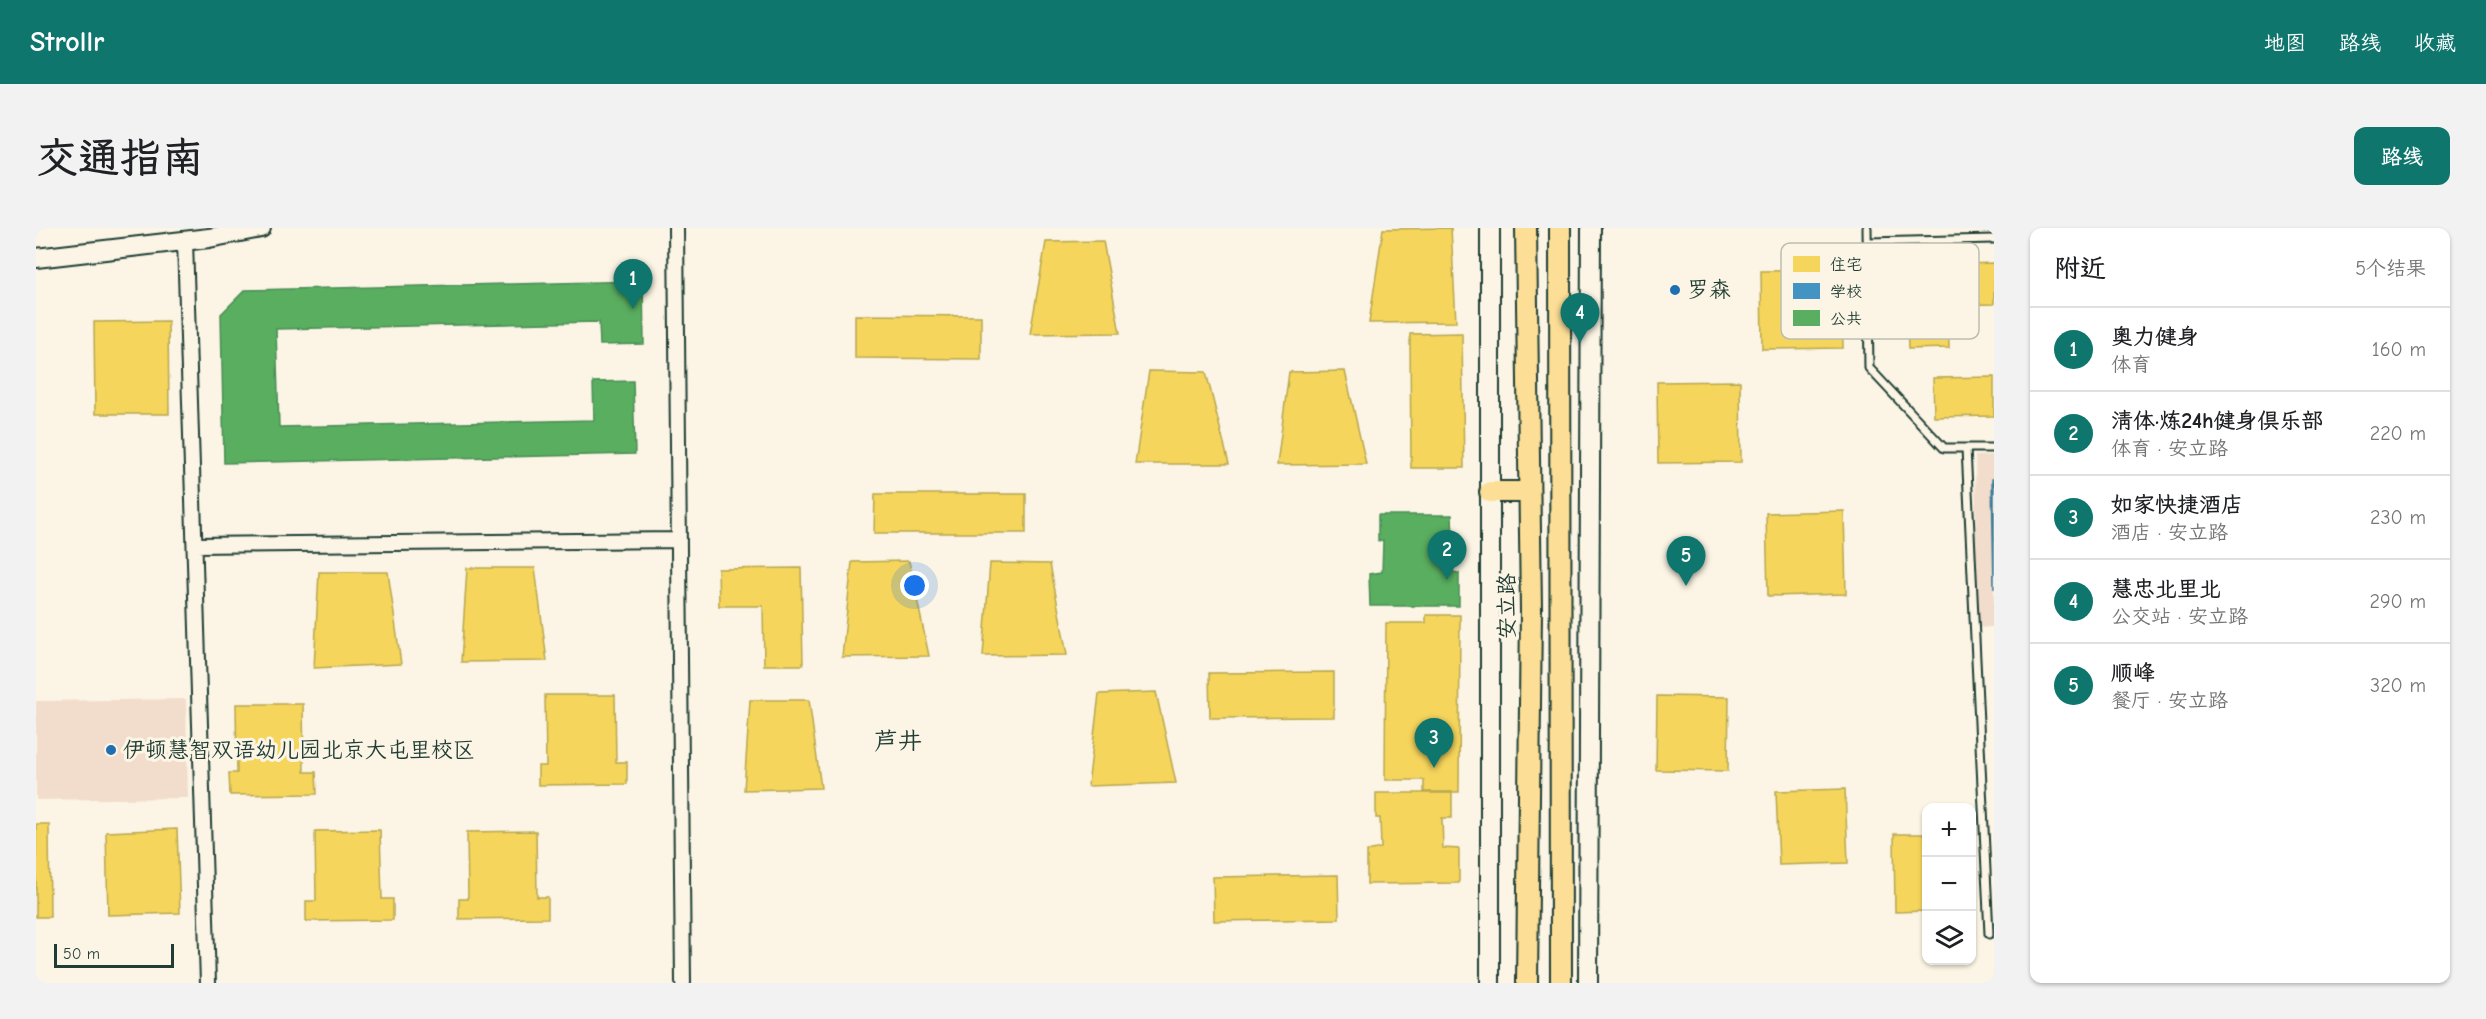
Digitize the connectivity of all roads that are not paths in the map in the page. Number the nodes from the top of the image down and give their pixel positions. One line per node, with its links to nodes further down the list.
1 (261, 228): 9 (street)
2 (676, 228): 17 (street)
3 (1490, 228): 15 (street, 安立路)
4 (1526, 228): 16 (main road, 安立路)
5 (1560, 228): 24 (main road)
6 (1591, 228): 25 (street)
7 (1868, 228): 10 (lane)
8 (1994, 238): 10 (lane)
9 (185, 241): 11 (street); 18 (street)
10 (1868, 242)
11 (36, 258)
12 (1869, 339): 13 (lane)
13 (1966, 448): 14 (lane); 19 (lane)
14 (1994, 448)
15 (1490, 492): 16 (main road); 22 (street, 安立路)
16 (1529, 492): 23 (main road, 安立路)
17 (679, 540): 18 (street); 21 (street)
18 (195, 545): 20 (street)
19 (1989, 934)
20 (208, 983)
21 (683, 983)
22 (1490, 983)
23 (1527, 983)
24 (1561, 983)
25 (1588, 983)

